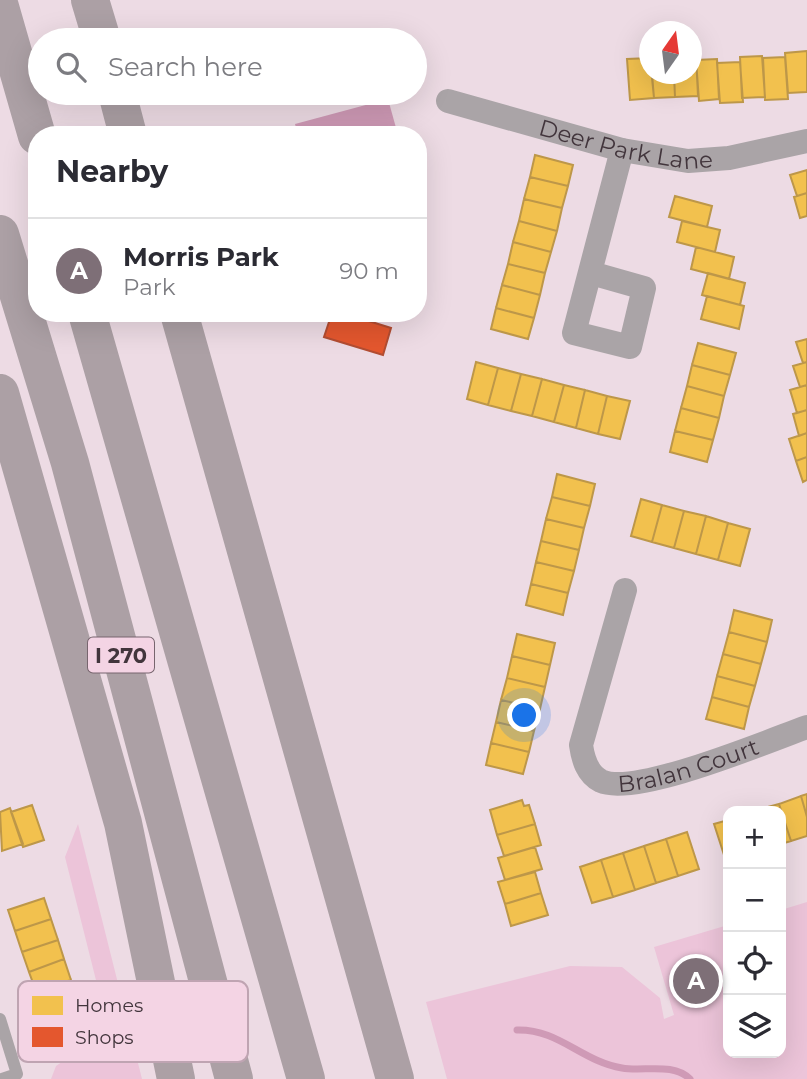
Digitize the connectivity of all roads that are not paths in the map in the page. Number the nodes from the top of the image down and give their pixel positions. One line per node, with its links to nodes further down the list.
1 (90, 0): 3 (highway)
2 (0, 7): 6 (highway)
3 (98, 28)
4 (448, 101): 11 (street, Deer Park Lane)
5 (28, 105): 8 (highway)
6 (28, 105)
7 (120, 105): 9 (highway)
8 (34, 126)
9 (126, 126)
10 (807, 141): 11 (street, Deer Park Lane)
11 (622, 150): 13 (street)
12 (0, 234): 20 (highway, I 270)
13 (591, 273)
14 (91, 322): 26 (highway, I 270)
15 (182, 322): 23 (highway)
16 (0, 393): 19 (highway)
17 (625, 590): 18 (street, Bralan Court)
18 (807, 727)
19 (156, 981)
20 (208, 981)
21 (0, 1019): 24 (lane)
22 (229, 1062): 25 (highway, I 270)
23 (394, 1068)
24 (2, 1079)
25 (234, 1079)
26 (306, 1079)

